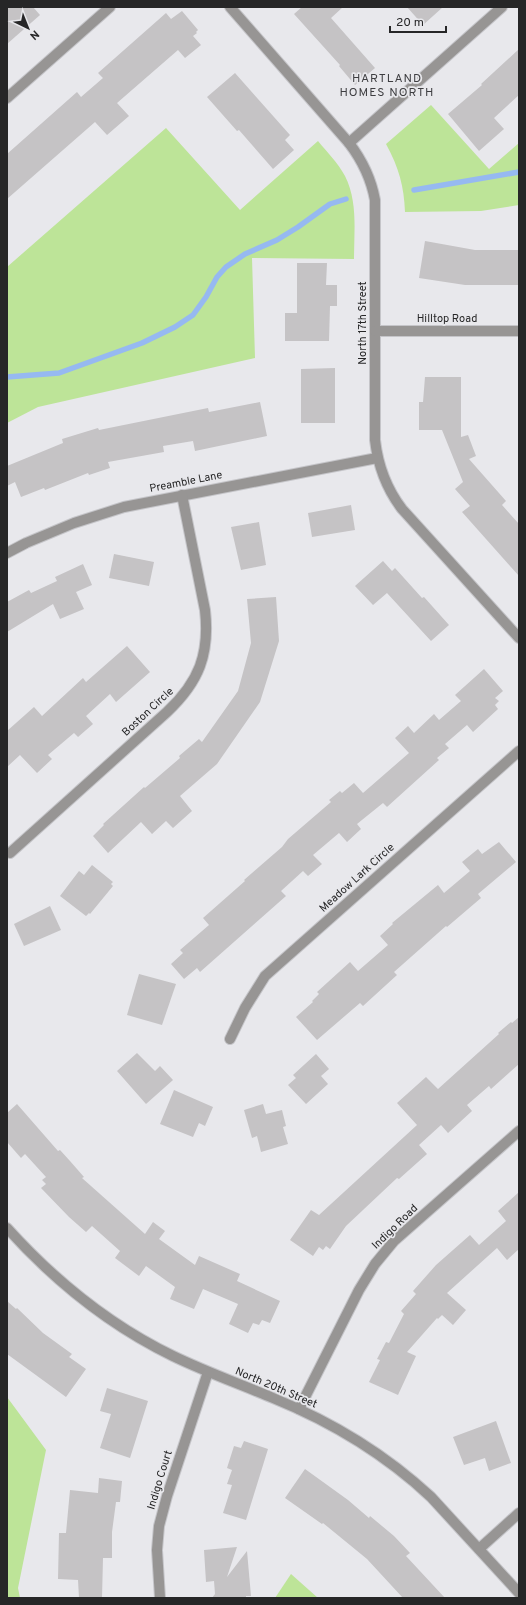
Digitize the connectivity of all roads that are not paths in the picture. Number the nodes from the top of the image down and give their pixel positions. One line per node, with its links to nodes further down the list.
1 (110, 7): 4 (street)
2 (230, 7): 5 (street, North 17th Street)
3 (502, 7): 5 (street)
4 (7, 98)
5 (349, 143): 6 (street, North 17th Street)
6 (375, 331): 7 (street, Hilltop Road); 8 (street, North 17th Street)
7 (519, 331)
8 (377, 458): 9 (street, Preamble Lane); 11 (street, North 17th Street)
9 (182, 495): 10 (street, Preamble Lane); 13 (street, Boston Circle)
10 (7, 553)
11 (519, 638)
12 (519, 750): 14 (street, Meadow Lark Circle)
13 (10, 853)
14 (230, 1039)
15 (519, 1131): 18 (street, Indigo Road)
16 (7, 1228): 17 (street, North 20th Street)
17 (208, 1372): 18 (street, North 20th Street); 22 (street, Indigo Court)
18 (300, 1409): 20 (street, North 20th Street)
19 (519, 1514): 20 (street)
20 (479, 1549): 21 (street, North 20th Street)
21 (519, 1593)
22 (160, 1598)

